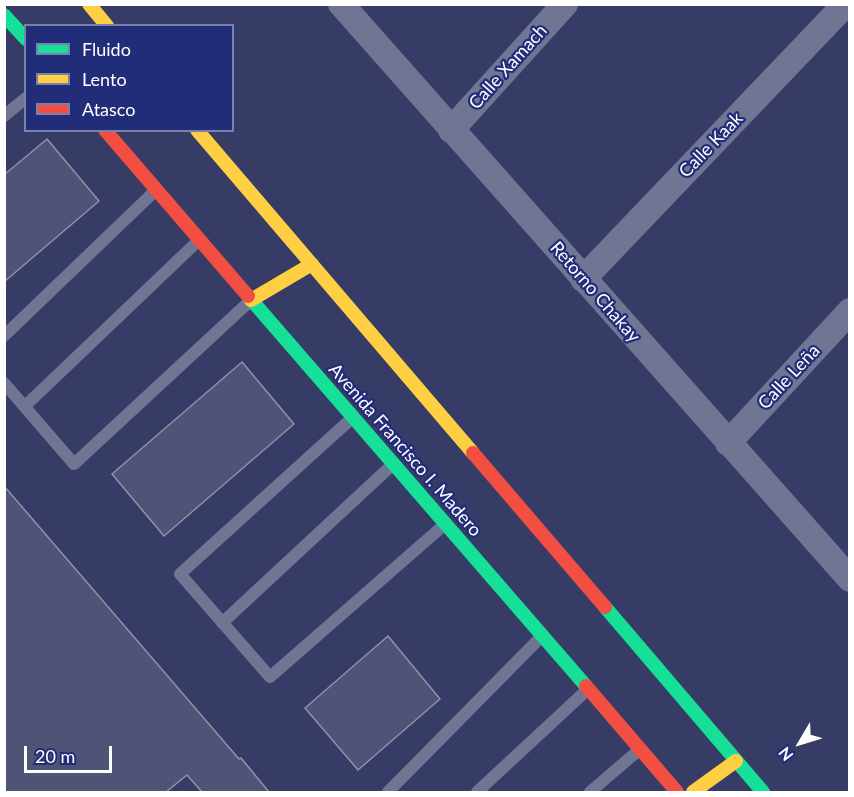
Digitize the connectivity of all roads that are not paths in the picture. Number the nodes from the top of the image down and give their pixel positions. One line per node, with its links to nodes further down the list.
1 (89, 4): 6 (main road)
2 (341, 4): 10 (street, Retorno Chakay)
3 (564, 4): 10 (street, Calle Xamach)
4 (840, 12): 16 (street, Calle Kaak)
5 (6, 18): 7 (main road)
6 (105, 24)
7 (24, 37)
8 (24, 100): 9 (lane)
9 (4, 116)
10 (451, 130): 16 (street, Retorno Chakay)
11 (107, 132): 13 (main road, Avenida Francisco I. Madero)
12 (199, 132): 15 (main road)
13 (156, 190): 14 (main road, Avenida Francisco I. Madero); 19 (lane)
14 (199, 240): 17 (main road, Avenida Francisco I. Madero); 21 (lane)
15 (312, 264): 17 (main road); 31 (main road)
16 (583, 279): 23 (street, Retorno Chakay)
17 (251, 300): 21 (lane); 22 (main road, Avenida Francisco I. Madero)
18 (849, 311): 23 (street, Calle Leña)
19 (4, 336)
20 (4, 383): 21 (lane)
21 (24, 406)
22 (353, 417): 24 (main road, Avenida Francisco I. Madero); 27 (lane)
23 (728, 443): 26 (street, Retorno Chakay)
24 (393, 464): 25 (main road, Avenida Francisco I. Madero); 27 (lane)
25 (445, 524): 27 (lane); 28 (main road, Avenida Francisco I. Madero)
26 (849, 579)
27 (222, 623)
28 (542, 636): 29 (main road, Avenida Francisco I. Madero); 32 (lane)
29 (588, 689): 30 (main road, Avenida Francisco I. Madero); 33 (lane)
30 (639, 749): 34 (lane); 35 (main road, Avenida Francisco I. Madero)
31 (736, 761): 36 (main road); 37 (main road)
32 (388, 792)
33 (477, 792)
34 (590, 792)
35 (677, 792)
36 (693, 792)
37 (763, 792)

